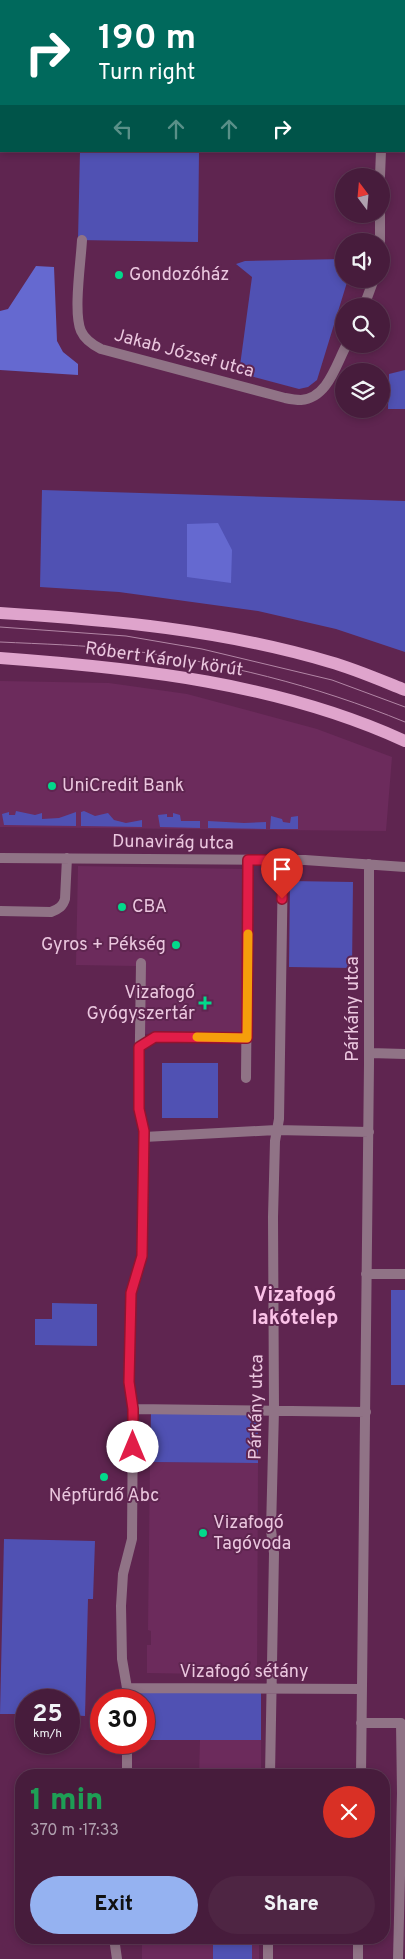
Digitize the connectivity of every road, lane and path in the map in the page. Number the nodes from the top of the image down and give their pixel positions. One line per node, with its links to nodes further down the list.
1 (380, 152): 2 (street)
2 (380, 168)
3 (82, 240): 4 (street, Jakab József utca)
4 (342, 353)
5 (0, 613): 7 (main road, Róbert Károly körút)
6 (0, 658): 8 (main road, Róbert Károly körút)
7 (405, 690)
8 (405, 741)
9 (0, 858): 10 (street, Dunavirág utca)
10 (67, 858): 11 (street, Dunavirág utca); 15 (street)
11 (248, 860): 12 (street, Dunavirág utca); 17 (street)
12 (283, 860): 13 (street, Dunavirág utca); 22 (street, Párkány utca)
13 (369, 864): 14 (street, Dunavirág utca); 19 (street, Párkány utca)
14 (405, 867)
15 (0, 911)
16 (141, 963): 18 (street)
17 (247, 1038): 18 (street); 21 (street)
18 (139, 1047): 24 (street)
19 (370, 1053): 20 (street); 23 (street, Párkány utca)
20 (405, 1054)
21 (246, 1078)
22 (276, 1130): 23 (street); 24 (street); 28 (street, Párkány utca)
23 (369, 1132): 25 (street, Párkány utca)
24 (144, 1137): 27 (street)
25 (366, 1274): 26 (street); 29 (street, Párkány utca)
26 (405, 1274)
27 (133, 1409): 28 (street); 30 (street)
28 (274, 1410): 29 (street); 31 (street, Párkány utca)
29 (366, 1412): 32 (street, Párkány utca)
30 (127, 1688): 31 (street, Vizafogó sétány)
31 (271, 1688): 32 (street, Vizafogó sétány); 36 (street, Párkány utca)
32 (362, 1689): 33 (street, Párkány utca)
33 (362, 1723): 37 (street, Párkány utca); 38 (street)
34 (127, 1754): 35 (street)
35 (127, 1769)
36 (270, 1769)
37 (361, 1769)
38 (404, 1793): 45 (street)
39 (115, 1944): 42 (street)
40 (268, 1944): 43 (street)
41 (358, 1944): 44 (street)
42 (117, 1959)
43 (268, 1959)
44 (358, 1959)
45 (398, 1959)

